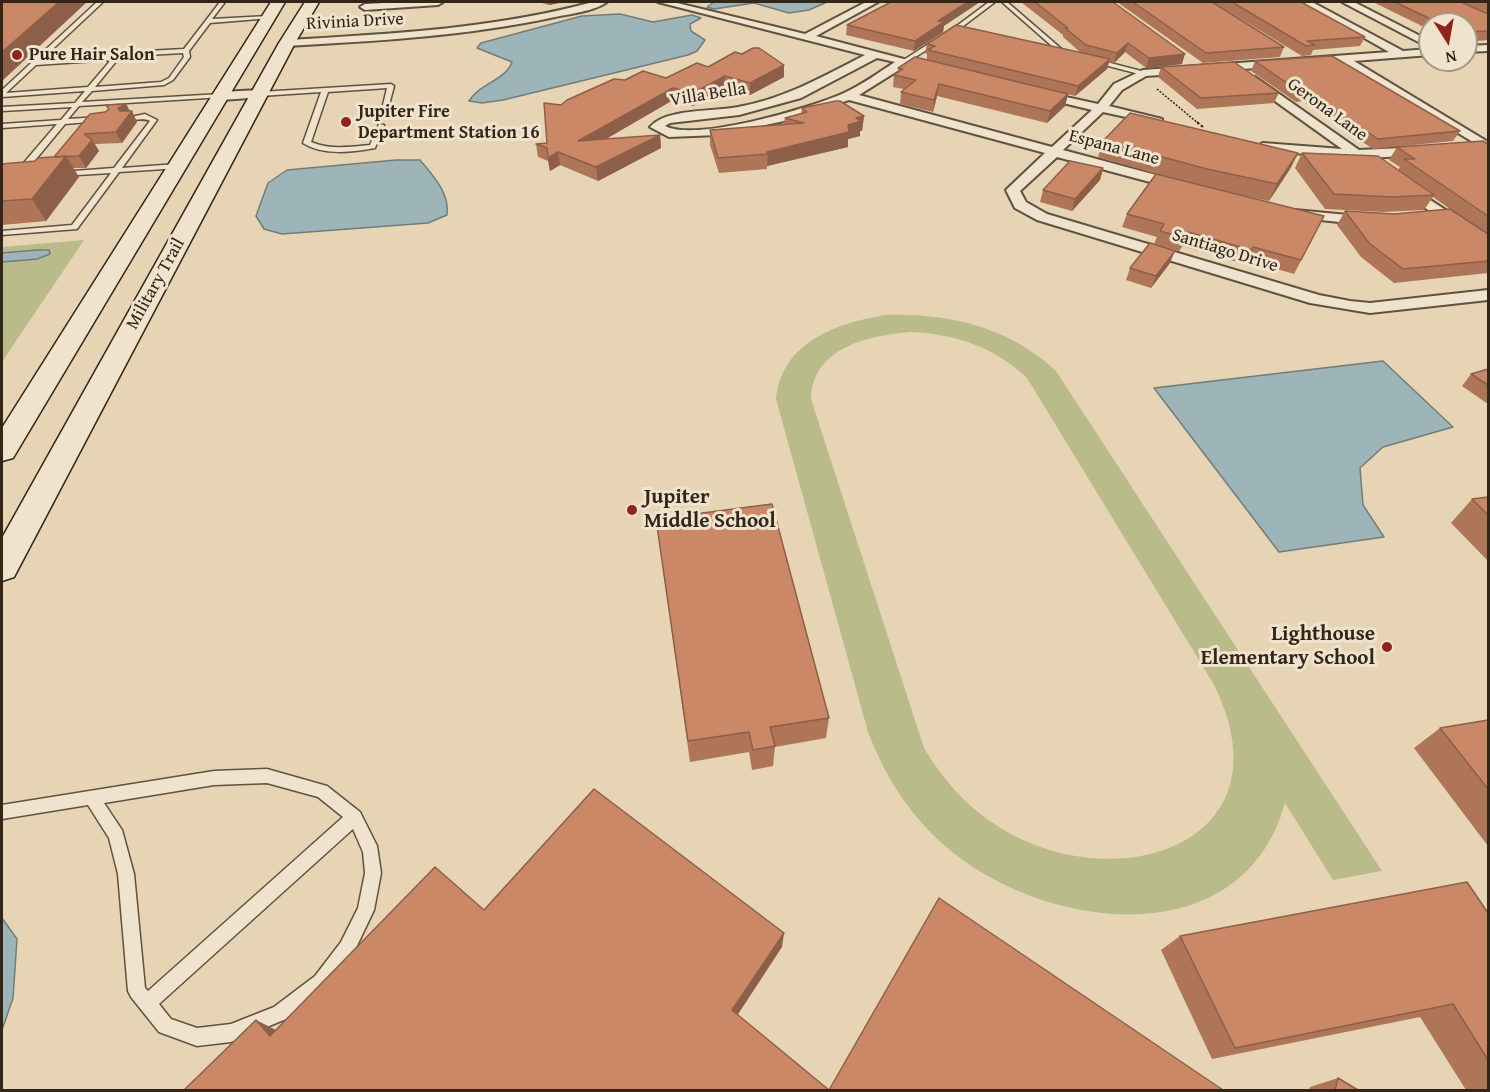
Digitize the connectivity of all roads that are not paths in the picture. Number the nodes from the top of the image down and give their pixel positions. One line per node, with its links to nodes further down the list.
1 (100, 2): 36 (lane)
2 (222, 2): 15 (lane)
3 (312, 2): 21 (main road, Military Trail)
4 (380, 2): 14 (street)
5 (438, 2): 14 (street)
6 (602, 2): 20 (street, Rivinia Drive)
7 (663, 2): 18 (street)
8 (873, 2): 18 (street)
9 (992, 2): 16 (lane)
10 (1004, 2): 25 (lane)
11 (1306, 2): 27 (street)
12 (1347, 2): 19 (street)
13 (273, 10): 15 (lane); 47 (main road, Military Trail)
14 (360, 15): 20 (street)
15 (208, 21): 24 (lane)
16 (956, 29): 17 (lane); 35 (lane)
17 (966, 31)
18 (807, 37): 28 (street)
19 (1418, 39)
20 (347, 40): 21 (street, Rivinia Drive)
21 (287, 43): 46 (main road, Military Trail)
22 (1047, 49): 25 (lane)
23 (1281, 50): 34 (street)
24 (186, 51): 31 (lane); 41 (lane)
25 (1063, 53): 29 (lane)
26 (1418, 53): 27 (street)
27 (1401, 54): 33 (street)
28 (874, 55): 35 (street); 44 (street, Villa Bella)
29 (1073, 56)
30 (1182, 56): 38 (street)
31 (116, 58): 36 (lane); 41 (lane)
32 (1084, 58): 40 (lane)
33 (1341, 58): 34 (street); 61 (street)
34 (1298, 61): 37 (street)
35 (904, 62): 39 (street); 48 (street, Villa Bella)
36 (34, 63): 45 (lane)
37 (1233, 66): 38 (street); 65 (street, Gerona Lane)
38 (1198, 68): 40 (street)
39 (946, 72)
40 (1143, 73): 52 (street, Santiago Drive)
41 (90, 89): 45 (lane); 50 (lane)
42 (325, 90): 46 (lane); 51 (lane); 58 (lane)
43 (1025, 90): 52 (street)
44 (806, 92): 49 (street); 49 (street, Villa Bella)
45 (2, 94)
46 (260, 94): 47 (street); 81 (main road, Military Trail)
47 (221, 96): 50 (lane); 66 (main road, Military Trail)
48 (848, 96): 49 (street, Villa Bella); 64 (street, Espana Lane)
49 (832, 102)
50 (78, 104): 53 (lane); 56 (lane)
51 (386, 105)
52 (1101, 108): 57 (street); 64 (street, Santiago Drive)
53 (2, 109)
54 (129, 118): 68 (lane)
55 (110, 119): 56 (lane)
56 (63, 122): 59 (lane); 70 (lane)
57 (1167, 124)
58 (381, 125)
59 (2, 126)
60 (1246, 144): 65 (street)
61 (1488, 146): 62 (street)
62 (1462, 147)
63 (1440, 149): 65 (street)
64 (1052, 152): 72 (street, Espana Lane); 79 (street, Santiago Drive)
65 (1360, 156): 67 (street, Gerona Lane)
66 (177, 166): 68 (lane); 80 (main road, Military Trail)
67 (1375, 166)
68 (116, 171): 69 (lane); 77 (lane)
69 (51, 175)
70 (32, 176)
71 (1392, 178): 74 (street)
72 (1198, 191)
73 (1279, 211): 76 (street)
74 (1445, 215): 75 (street); 78 (street)
75 (1425, 217)
76 (1386, 221)
77 (2, 233)
78 (1488, 245)
79 (1488, 295)
80 (2, 451)
81 (2, 568)
82 (92, 798): 83 (lane); 84 (lane); 85 (lane)
83 (2, 812)
84 (355, 817): 85 (lane); 85 (lane)
85 (147, 1003)

